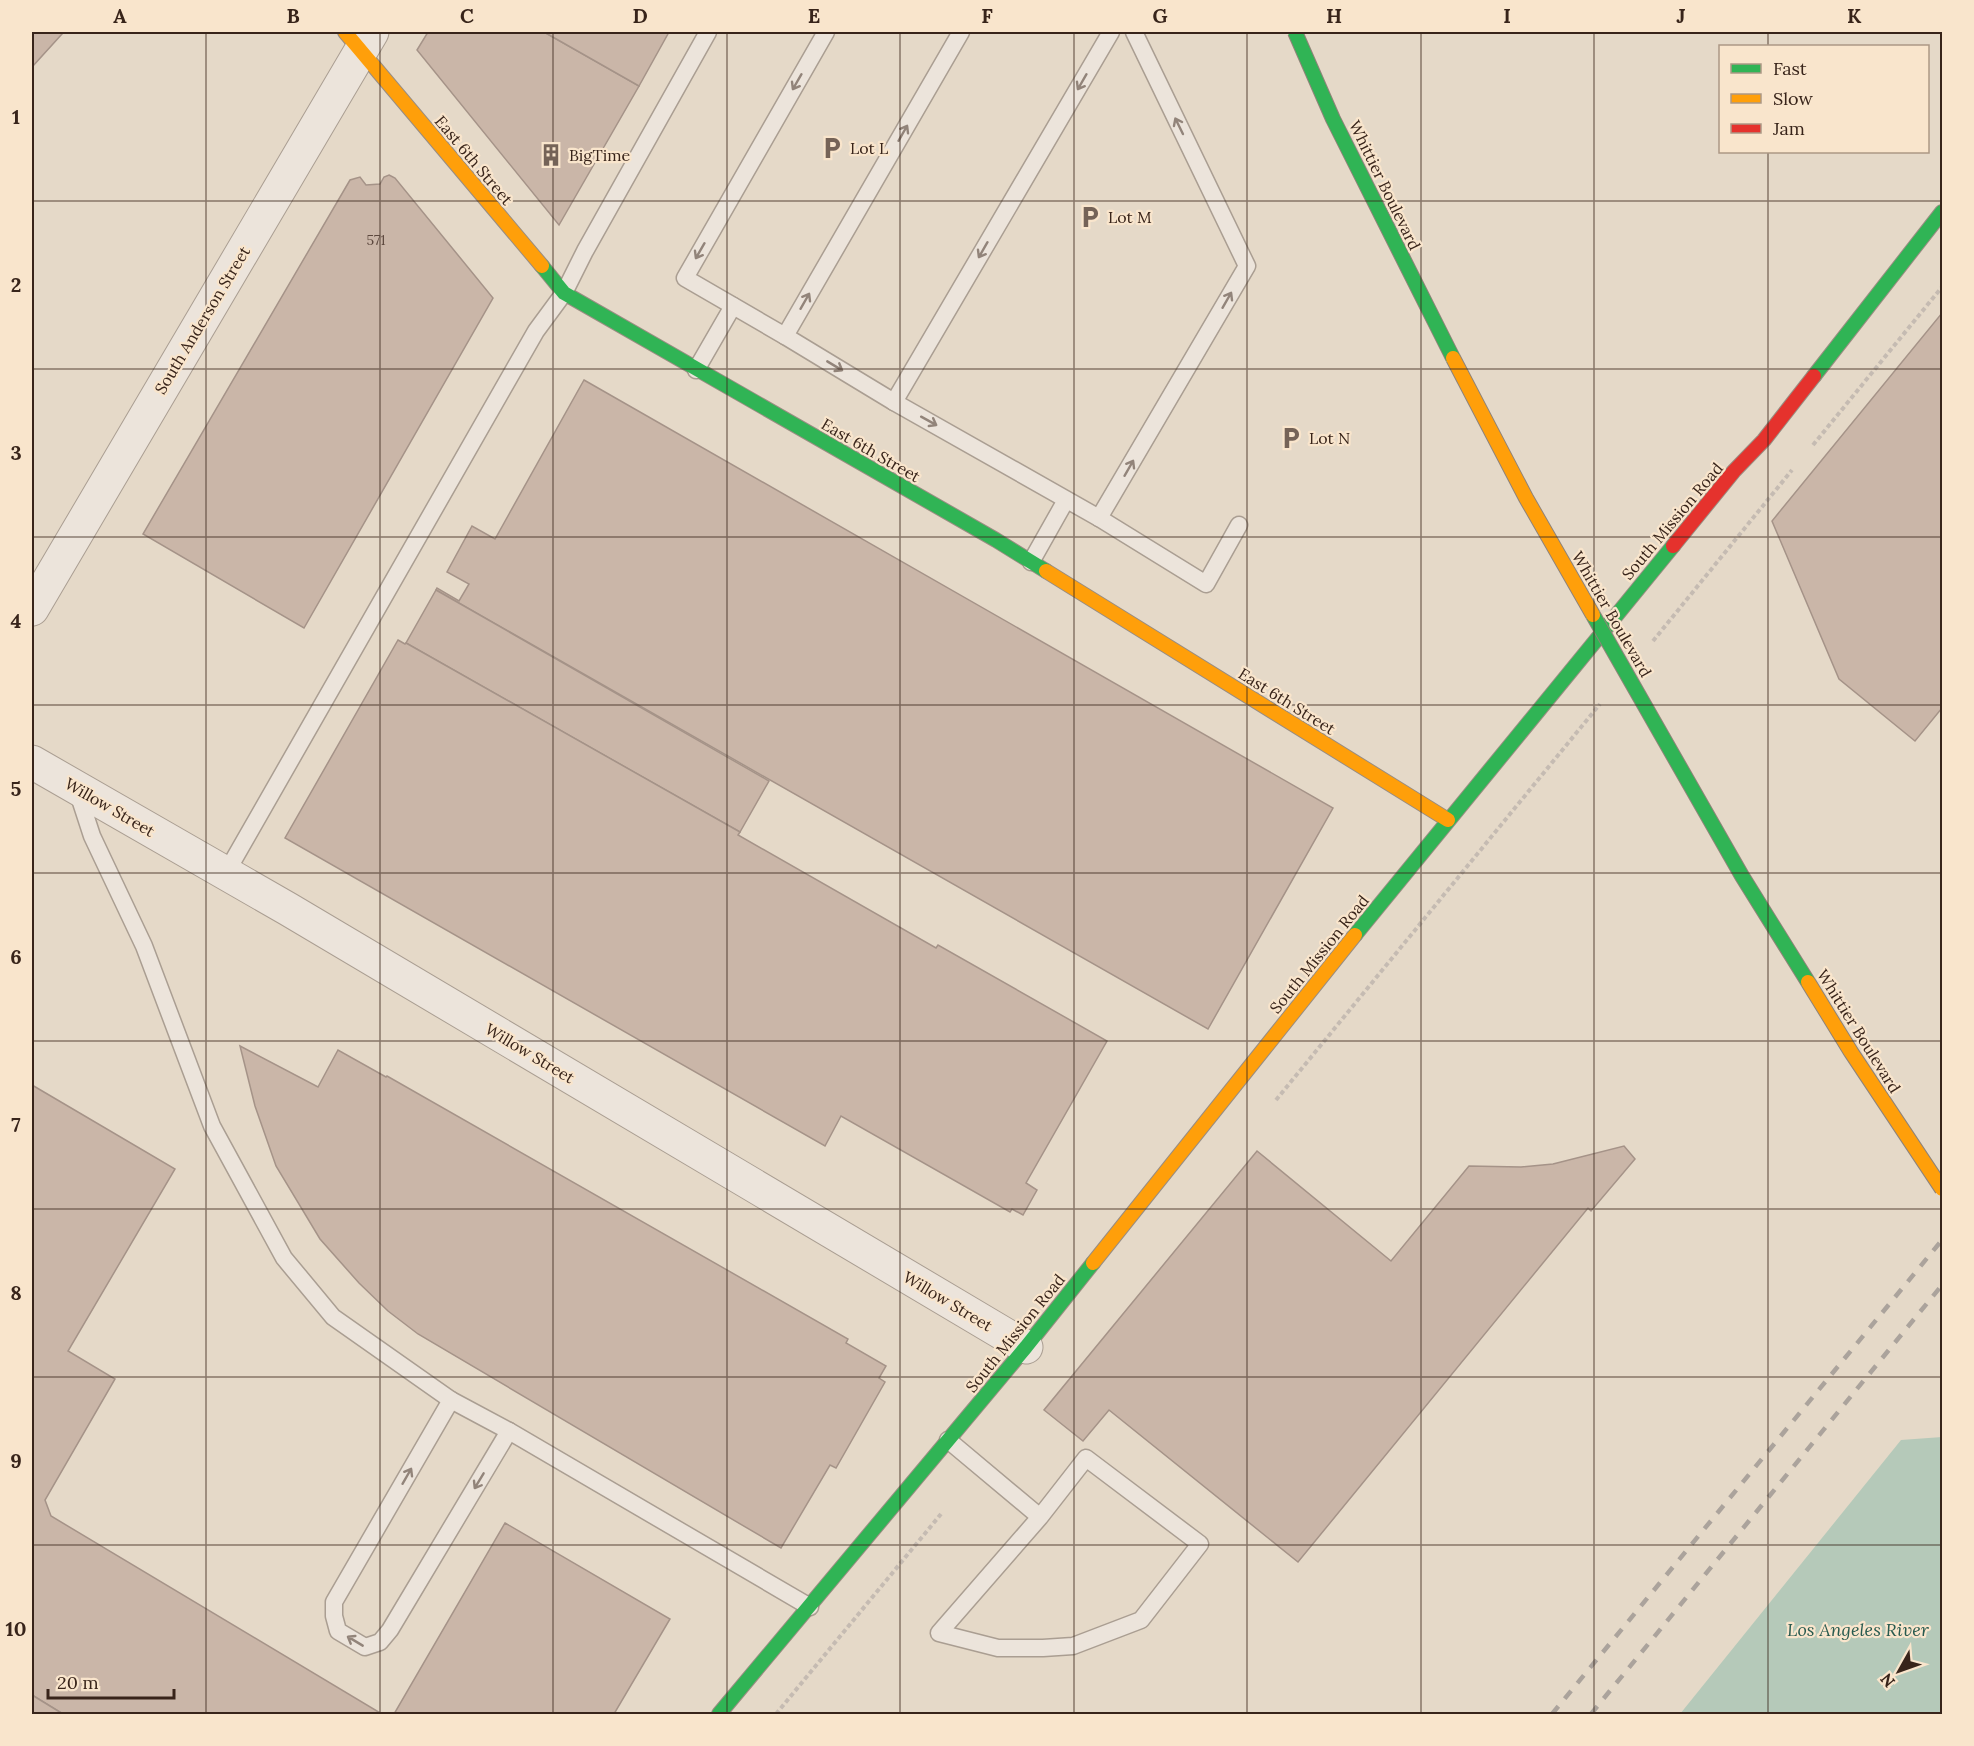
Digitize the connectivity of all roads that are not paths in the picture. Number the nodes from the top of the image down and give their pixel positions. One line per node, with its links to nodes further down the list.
1 (708, 32): 9 (lane)
2 (826, 32): 10 (lane, one-way to 10)
3 (961, 32): 11 (lane, one-way to 3)
4 (1111, 32): 13 (lane, one-way to 13)
5 (1134, 32): 15 (lane, one-way to 5)
6 (1295, 32): 23 (street, Whittier Boulevard, bridge)
7 (359, 38): 9 (street, East 6th Street); 18 (street, South Anderson Street)
8 (1942, 212): 21 (street, South Mission Road)
9 (564, 293): 12 (street, East 6th Street); 22 (lane)
10 (733, 306): 11 (lane); 12 (lane)
11 (785, 336): 13 (lane, one-way to 13)
12 (696, 370): 17 (street, East 6th Street)
13 (894, 402): 14 (lane, one-way to 14)
14 (1066, 500): 15 (lane); 17 (lane)
15 (1099, 518): 16 (lane)
16 (1239, 525)
17 (1031, 562): 21 (street, East 6th Street)
18 (32, 609)
19 (32, 762): 20 (street, Willow Street)
20 (76, 788): 22 (street, Willow Street); 25 (lane)
21 (1448, 820): 24 (street, South Mission Road)
22 (226, 873): 24 (street, Willow Street)
23 (1942, 1190)
24 (1026, 1347): 27 (street, South Mission Road)
25 (451, 1400): 26 (lane); 26 (lane, one-way to 25)
26 (509, 1431): 29 (lane)
27 (948, 1440): 28 (lane); 29 (street, South Mission Road)
28 (1040, 1517): 28 (lane)
29 (810, 1607): 30 (street, South Mission Road)
30 (727, 1712)

